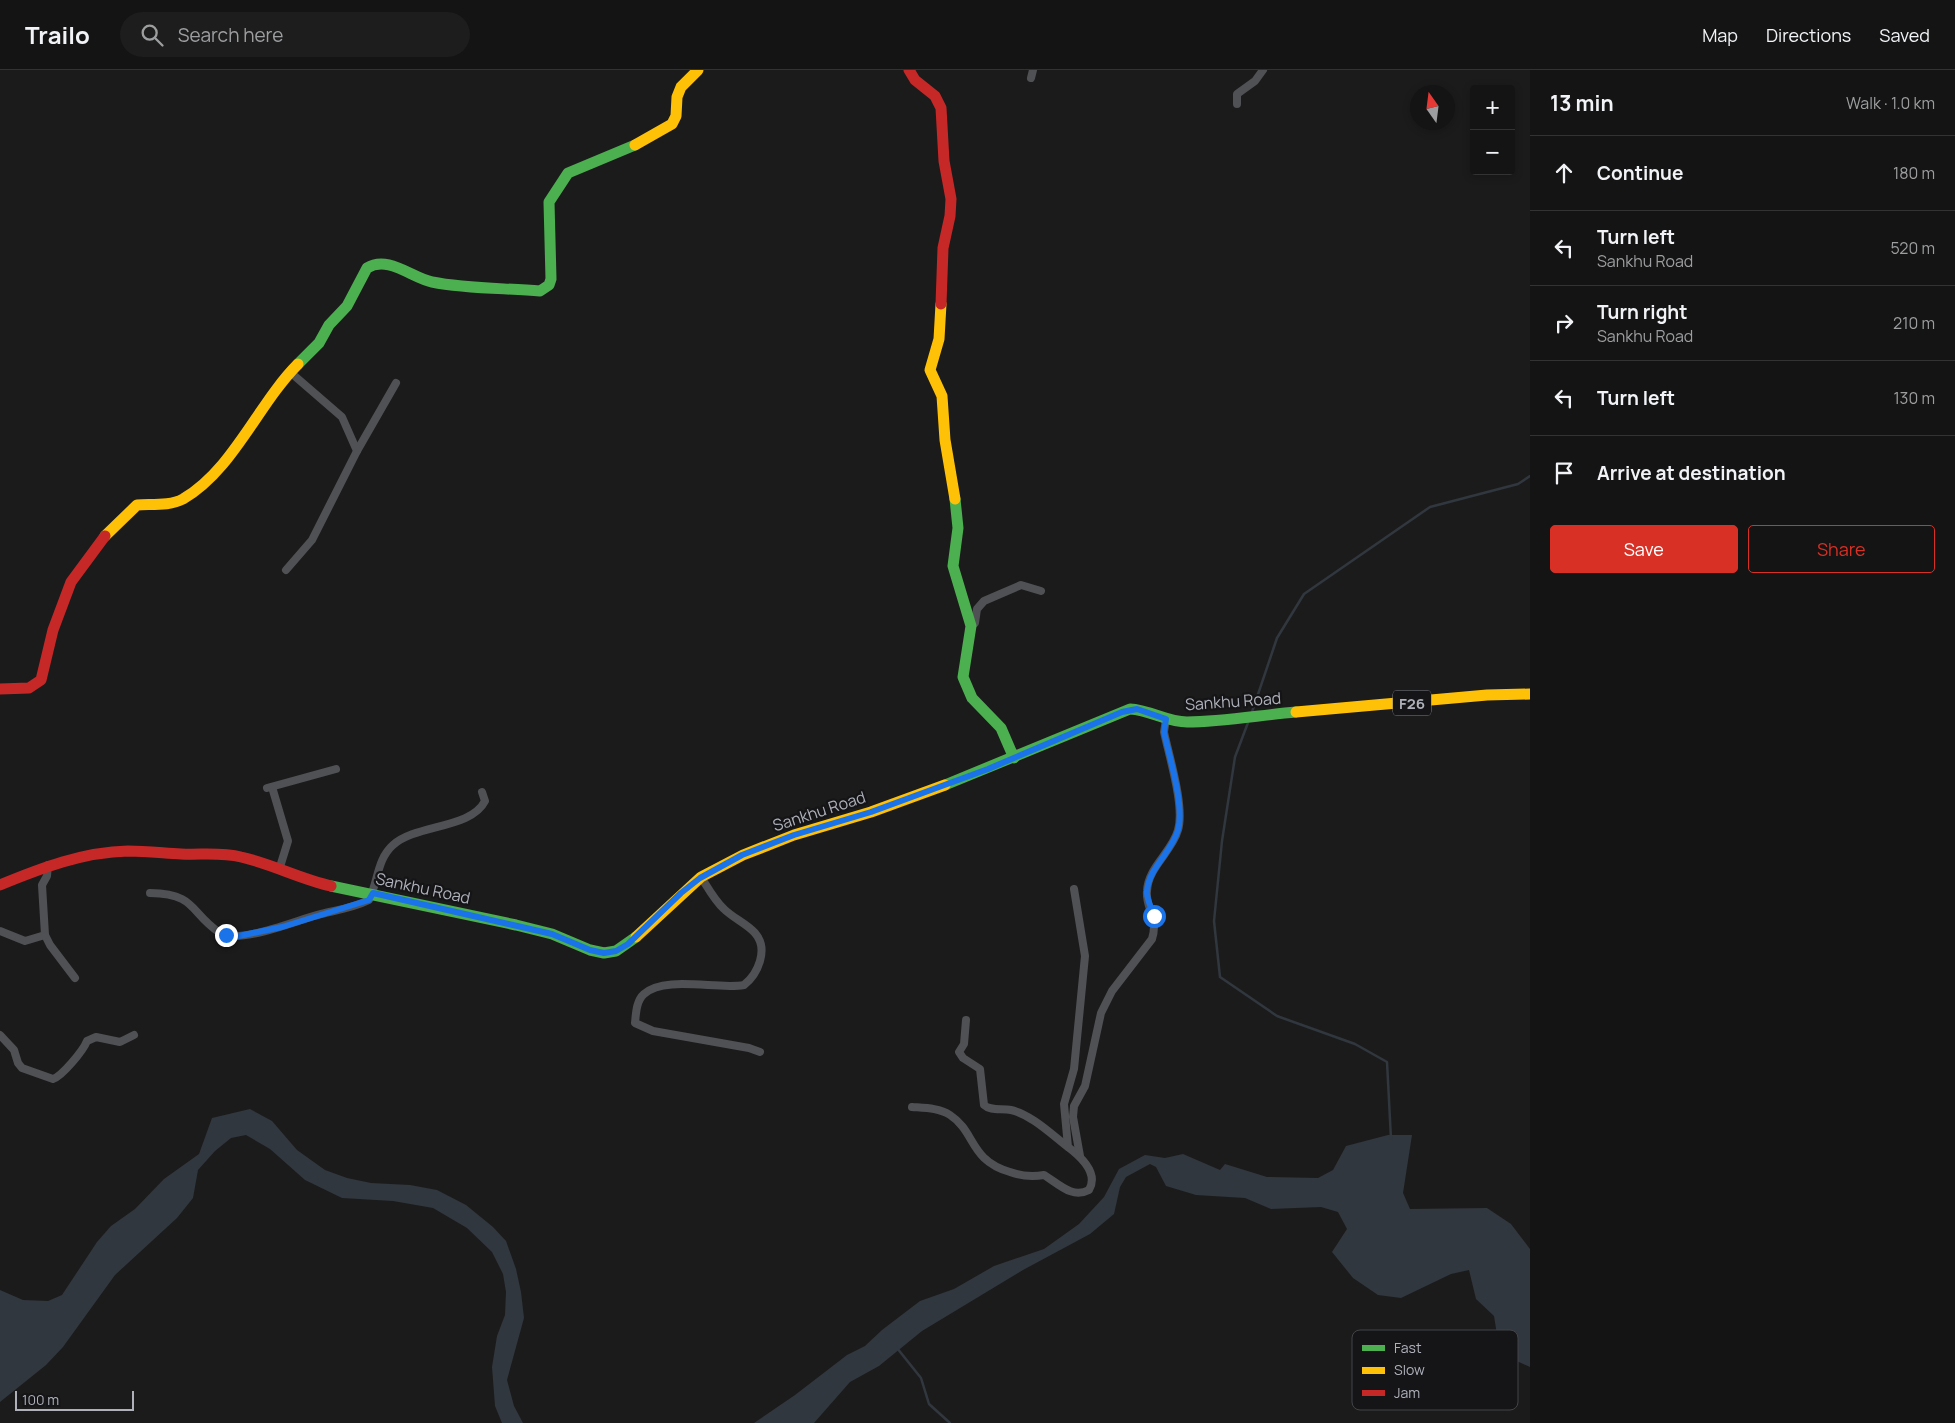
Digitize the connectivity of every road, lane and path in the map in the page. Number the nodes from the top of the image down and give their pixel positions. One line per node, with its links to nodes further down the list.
1 (698, 70): 7 (street)
2 (909, 70): 12 (street)
3 (1033, 70): 5 (street)
4 (1264, 70): 6 (street)
5 (1031, 78)
6 (1237, 104)
7 (290, 372): 9 (street); 13 (street)
8 (396, 384): 9 (street)
9 (357, 451): 10 (street)
10 (286, 570)
11 (1042, 591): 12 (street)
12 (970, 626): 16 (street)
13 (0, 689)
14 (1530, 694): 15 (street, Sankhu Road / F26)
15 (1166, 719): 16 (street, Sankhu Road / F26); 35 (street)
16 (1014, 758): 21 (street, Sankhu Road / F26)
17 (336, 769): 20 (street)
18 (482, 792): 25 (street)
19 (48, 865): 20 (street, Sankhu Road / F26); 22 (street, Sankhu Road / F26); 27 (street)
20 (279, 870): 25 (street, Sankhu Road / F26)
21 (700, 878): 25 (street, Sankhu Road / F26); 32 (street)
22 (0, 885)
23 (1074, 889): 34 (street)
24 (150, 893): 25 (street)
25 (373, 893)
26 (0, 931): 27 (street)
27 (45, 934): 28 (street)
28 (75, 978)
29 (966, 1020): 34 (street)
30 (0, 1035): 31 (street)
31 (134, 1035)
32 (760, 1052)
33 (912, 1107): 35 (street)
34 (1068, 1147): 35 (street)
35 (1080, 1156)

